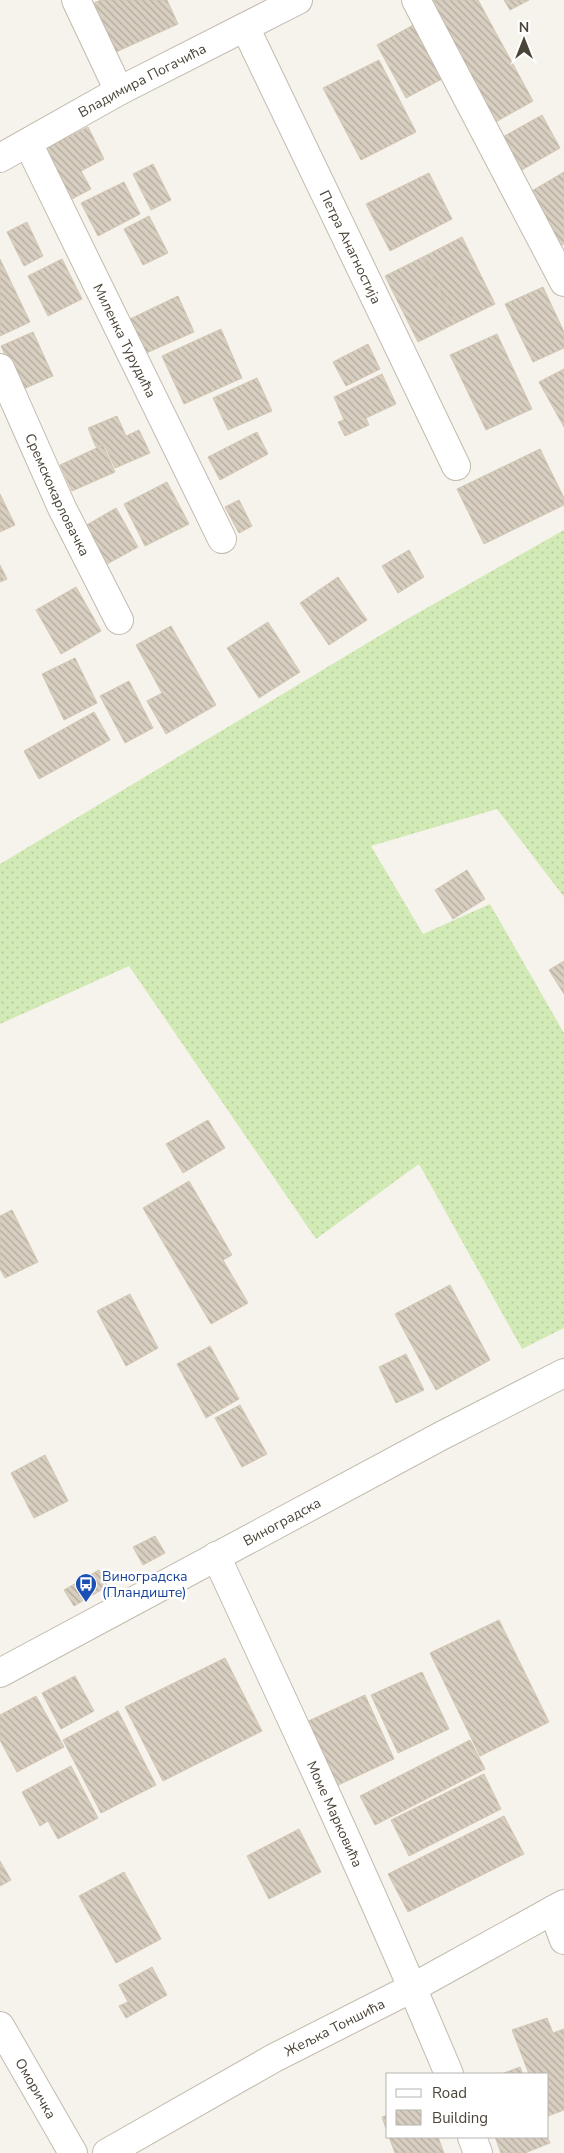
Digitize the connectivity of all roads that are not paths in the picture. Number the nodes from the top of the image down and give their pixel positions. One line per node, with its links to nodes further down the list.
1 (76, 0): 5 (street)
2 (416, 0): 8 (street)
3 (290, 2): 4 (street, Владимира Погачића)
4 (245, 27): 5 (street, Владимира Погачића); 10 (street, Петра Анагностија)
5 (119, 91): 6 (street, Владимира Погачића)
6 (28, 143): 7 (street, Владимира Погачића); 11 (street, Миленка Турудића)
7 (0, 158)
8 (564, 282)
9 (0, 368): 12 (street, Сремскокарловачка)
10 (456, 466)
11 (222, 539)
12 (118, 620)
13 (564, 1373): 14 (street, Виноградска)
14 (216, 1556): 15 (street, Виноградска); 18 (street, Моме Марковића)
15 (0, 1673)
16 (559, 1907): 17 (street); 18 (street, Жељка Тоншића)
17 (564, 1940)
18 (412, 1988): 20 (street, Моме Марковића); 23 (street, Жељка Тоншића)
19 (0, 2026): 22 (street, Оморичка)
20 (448, 2073)
21 (472, 2138): 24 (street)
22 (72, 2153)
23 (107, 2153)
24 (478, 2153)

